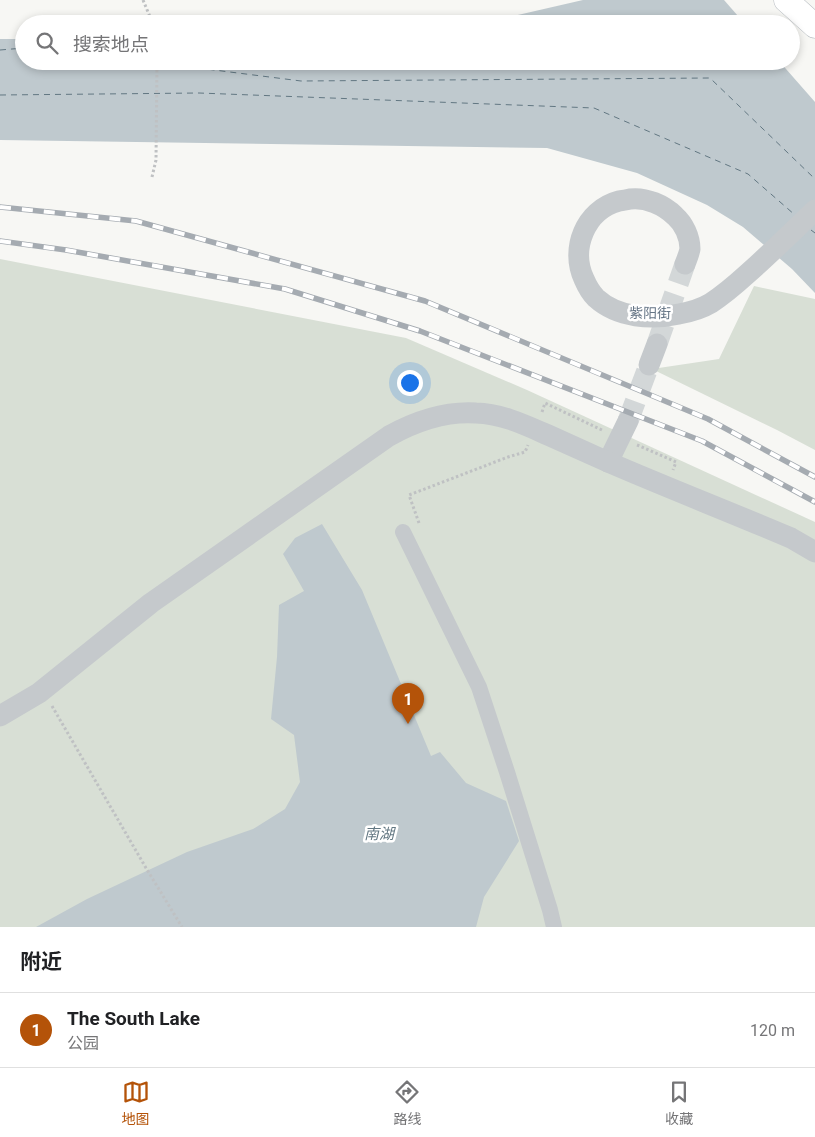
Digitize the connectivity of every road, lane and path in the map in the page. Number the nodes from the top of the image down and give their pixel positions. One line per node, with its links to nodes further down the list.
1 (143, 0): 3 (path)
2 (786, 0): 4 (main road)
3 (149, 15)
4 (815, 26)
5 (158, 70): 6 (path)
6 (152, 177)
7 (815, 210): 8 (street, 紫阳街)
8 (685, 264)
9 (657, 344): 10 (street)
10 (649, 366)
11 (538, 420): 12 (path)
12 (623, 429): 14 (street); 15 (path)
13 (529, 444): 16 (path)
14 (608, 462): 17 (street); 18 (street)
15 (669, 478)
16 (403, 532): 21 (street)
17 (815, 552)
18 (43, 690): 19 (street); 20 (path)
19 (0, 716)
20 (182, 927)
21 (554, 927)

